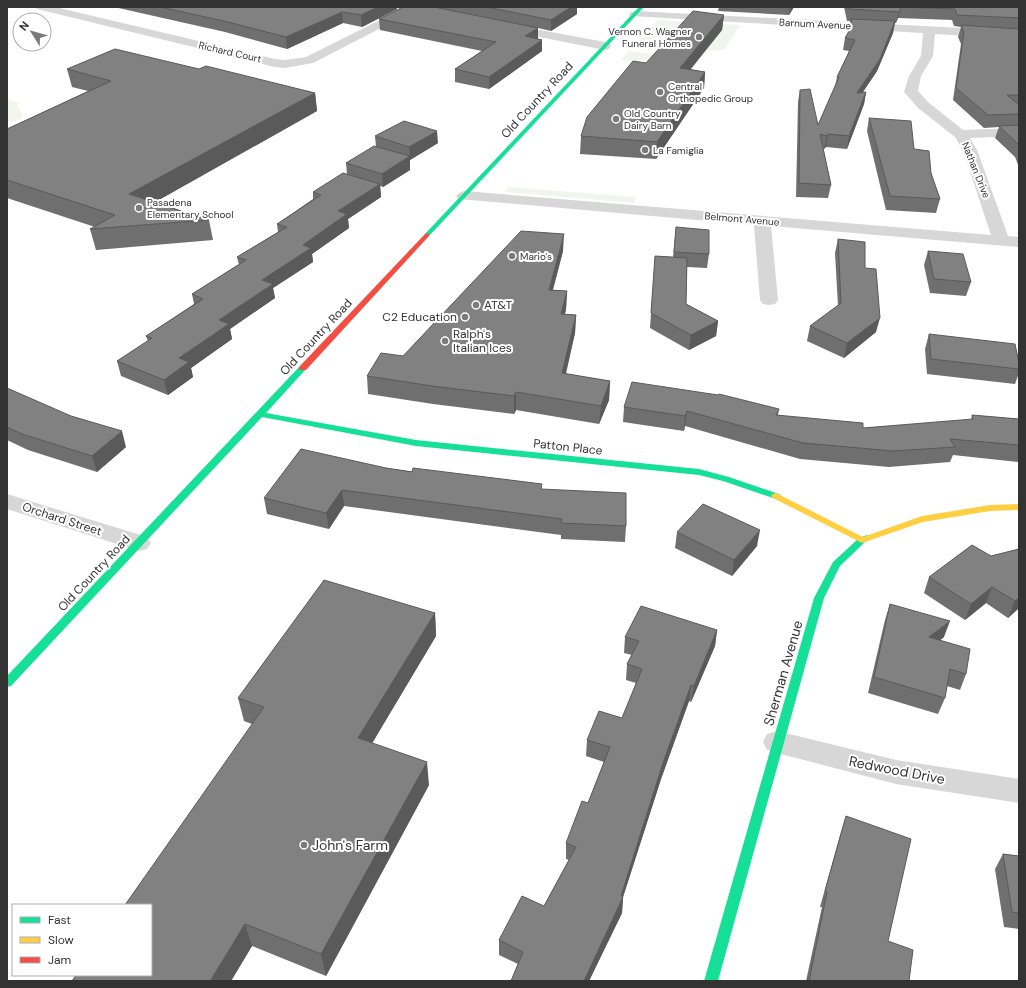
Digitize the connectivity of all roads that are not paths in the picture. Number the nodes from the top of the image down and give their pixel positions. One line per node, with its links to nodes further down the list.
1 (42, 7): 2 (street, Richard Court)
2 (411, 8)
3 (639, 11): 5 (street, Barnum Avenue); 7 (main road, Old Country Road)
4 (495, 26): 7 (street)
5 (929, 30): 6 (street, Barnum Avenue); 9 (street, Nathan Drive)
6 (1019, 35)
7 (605, 46): 10 (main road, Old Country Road)
8 (1019, 132): 9 (street)
9 (960, 134): 12 (street, Nathan Drive)
10 (464, 196): 11 (street, Belmont Avenue); 15 (main road, Old Country Road)
11 (762, 221): 12 (street, Belmont Avenue); 14 (street)
12 (1001, 240): 13 (street, Belmont Avenue)
13 (1019, 242)
14 (769, 300)
15 (260, 414): 18 (main road, Patton Place); 19 (main road, Old Country Road)
16 (7, 501): 19 (street, Orchard Street)
17 (1019, 507): 18 (main road, Sherman Avenue)
18 (862, 540): 21 (main road, Sherman Avenue)
19 (139, 543): 20 (main road, Old Country Road)
20 (7, 683)
21 (777, 742): 22 (street, Redwood Drive); 23 (main road, Sherman Avenue)
22 (1019, 790)
23 (710, 981)

